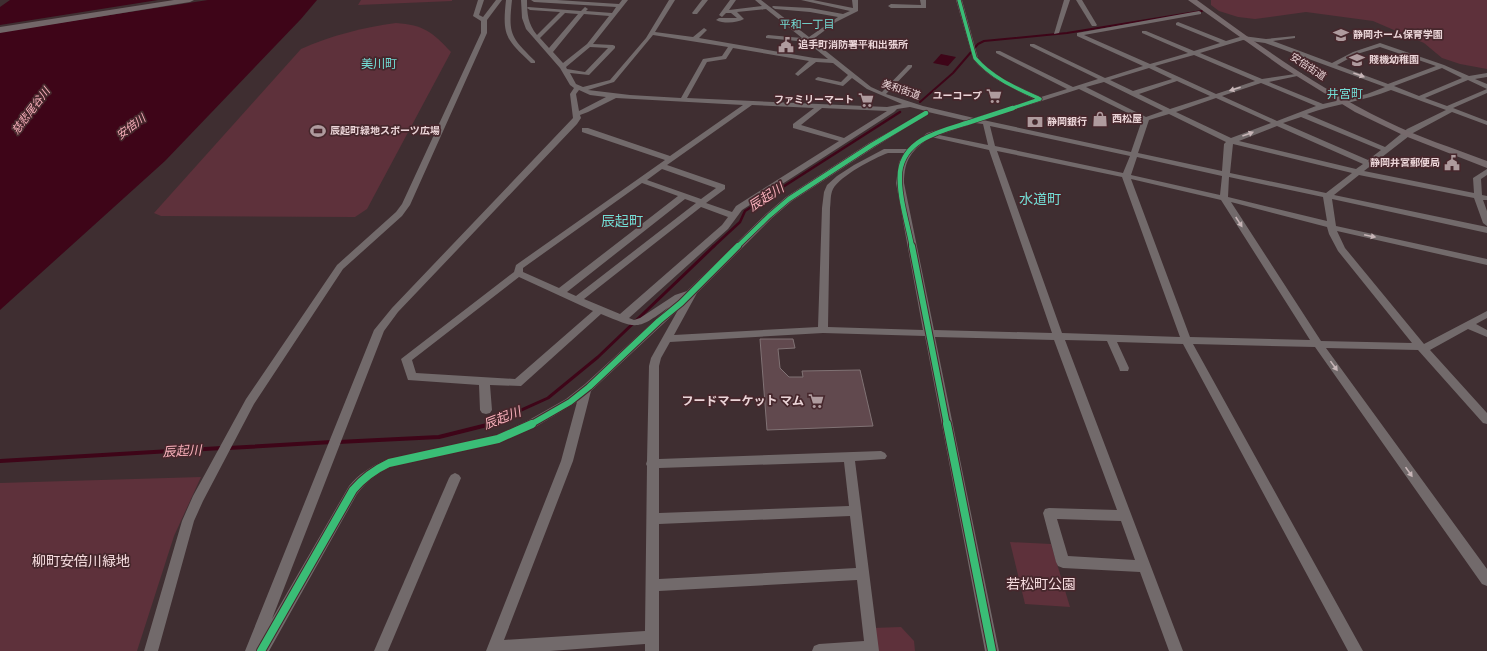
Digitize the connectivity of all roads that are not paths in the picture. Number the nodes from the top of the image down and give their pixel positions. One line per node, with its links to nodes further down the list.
1 (175, 0): 43 (highway)
2 (190, 0): 43 (highway)
3 (482, 0): 40 (street)
4 (498, 0): 40 (street)
5 (509, 0): 65 (street)
6 (524, 0): 49 (street)
7 (531, 0): 30 (street)
8 (534, 0): 9 (street)
9 (542, 0): 24 (street)
10 (625, 0): 26 (street)
11 (672, 0): 46 (street)
12 (705, 0): 36 (street)
13 (733, 0): 35 (street)
14 (758, 0): 28 (street, 美和街道)
15 (765, 0): 29 (street, 美和街道)
16 (804, 0): 32 (street)
17 (855, 0): 32 (street)
18 (923, 0): 27 (street)
19 (959, 0): 91 (street)
20 (1067, 0): 47 (street)
21 (1079, 0): 42 (street)
22 (1192, 0): 50 (main road, 安倍街道)
23 (1198, 0): 54 (main road, 安倍街道)
24 (566, 1): 25 (street)
25 (591, 2): 26 (street); 34 (street)
26 (620, 6): 38 (street)
27 (891, 6)
28 (767, 7): 33 (street); 53 (street, 美和街道)
29 (775, 7): 39 (street); 53 (street, 美和街道)
30 (530, 8): 31 (street); 49 (street)
31 (564, 10): 34 (street); 49 (street)
32 (856, 10): 39 (street)
33 (732, 11): 35 (street); 35 (street)
34 (583, 12): 38 (street); 60 (street)
35 (724, 12)
36 (695, 13)
37 (1199, 13): 67 (street)
38 (613, 14): 57 (street)
39 (842, 16): 53 (street)
40 (484, 20): 176 (street)
41 (1178, 24): 56 (street)
42 (1094, 25)
43 (0, 28)
44 (704, 30): 52 (street)
45 (1144, 32): 62 (street)
46 (652, 33): 52 (street); 83 (street)
47 (1056, 33)
48 (768, 37): 53 (street)
49 (538, 38): 60 (street)
50 (1243, 38): 54 (street); 56 (street); 73 (main road, 安倍街道)
51 (1293, 38): 55 (street)
52 (694, 39): 59 (street)
53 (811, 39): 64 (street, 美和街道); 86 (street, 美和街道)
54 (1252, 39): 55 (street); 93 (main road, 安倍街道)
55 (1266, 40): 68 (street)
56 (1226, 43): 62 (street)
57 (589, 44): 70 (street); 70 (street)
58 (1032, 45): 78 (street)
59 (731, 46): 63 (street); 92 (street)
60 (549, 52): 70 (street)
61 (998, 52): 84 (street)
62 (1193, 53): 67 (street); 79 (street)
63 (814, 60): 64 (street); 71 (street)
64 (835, 61): 72 (street, 美和街道)
65 (533, 62)
66 (910, 66): 86 (street)
67 (1148, 66): 77 (street); 78 (street)
68 (1333, 66): 69 (street); 81 (street, one-way to 81)
69 (1442, 66): 75 (street); 81 (street)
70 (564, 69): 83 (street)
71 (798, 74)
72 (852, 74): 76 (street); 96 (street, 美和街道)
73 (1300, 74): 79 (street); 93 (main road, 安倍街道)
74 (1487, 75): 75 (street)
75 (1468, 78): 82 (street); 90 (street)
76 (818, 79)
77 (1178, 79): 87 (street); 89 (street)
78 (1103, 80): 80 (street); 87 (street)
79 (1261, 81): 89 (street, one-way to 89); 97 (street)
80 (1080, 87): 84 (street); 105 (street)
81 (1390, 87): 90 (street); 93 (street)
82 (1487, 87)
83 (579, 89): 88 (street); 102 (street)
84 (1072, 89): 91 (street)
85 (1487, 91): 99 (street)
86 (885, 92): 100 (street, 美和街道)
87 (1132, 94): 101 (street)
88 (614, 96): 92 (street); 102 (street)
89 (1215, 96): 101 (street); 109 (street)
90 (1419, 98): 99 (street)
91 (1040, 99): 107 (street)
92 (683, 100): 94 (street)
93 (1346, 101): 97 (street); 112 (main road, 安倍街道)
94 (750, 103): 95 (street); 120 (street)
95 (822, 105): 98 (street); 114 (street)
96 (910, 105): 98 (street); 100 (street, 美和街道)
97 (1322, 106): 103 (street)
98 (894, 108): 114 (street)
99 (1449, 109): 106 (street); 112 (street)
100 (925, 111): 107 (street, 美和街道); 142 (street)
101 (1170, 111): 105 (street); 115 (street)
102 (576, 114): 177 (street)
103 (1301, 114): 109 (street); 117 (street)
104 (1487, 114): 106 (street)
105 (1146, 119): 119 (street)
106 (1476, 119): 110 (street)
107 (973, 120): 108 (street, 美和街道); 113 (street)
108 (986, 122): 116 (street); 119 (street, 美和街道)
109 (1277, 123): 115 (street, one-way to 109); 122 (street)
110 (1487, 123)
111 (585, 130): 120 (street)
112 (1409, 132): 117 (street); 121 (main road, 安倍街道); 123 (main road, 安倍街道)
113 (930, 135): 116 (street); 118 (street)
114 (845, 141): 135 (street)
115 (1231, 141): 125 (street); 127 (street)
116 (992, 148): 128 (street); 151 (street)
117 (1387, 150): 122 (street)
118 (909, 151): 148 (street); 149 (street)
119 (1135, 154): 127 (street, 美和街道); 128 (street)
120 (671, 159): 124 (street)
121 (1487, 160)
122 (1369, 164): 125 (street)
123 (1487, 165)
124 (661, 166): 129 (street); 134 (street)
125 (1358, 171): 131 (street); 133 (street)
126 (1487, 171): 133 (street)
127 (1226, 174): 131 (street, 美和街道); 132 (street)
128 (1126, 177): 132 (street); 154 (street)
129 (641, 180): 130 (street); 140 (street)
130 (684, 196): 134 (street); 141 (street)
131 (1327, 196): 137 (street); 138 (street, 美和街道)
132 (1224, 198): 137 (street); 155 (street, one-way to 155)
133 (1483, 198): 136 (street)
134 (701, 203): 135 (street); 143 (street)
135 (734, 216): 146 (street)
136 (1487, 223)
137 (1331, 226): 139 (street, one-way to 139); 156 (street)
138 (1487, 230)
139 (1487, 262)
140 (518, 273): 141 (street); 158 (street)
141 (560, 292): 143 (street)
142 (692, 293): 146 (street); 153 (street); 159 (street)
143 (578, 300): 144 (street)
144 (600, 310): 146 (street); 158 (street)
145 (1487, 314): 147 (street)
146 (621, 319)
147 (1469, 324): 150 (street); 156 (street)
148 (823, 330): 149 (street); 153 (street)
149 (930, 333): 151 (street); 181 (street)
150 (1487, 334)
151 (1058, 336): 152 (street); 167 (street)
152 (1110, 338): 154 (street); 157 (street)
153 (667, 339): 164 (street)
154 (1186, 340): 155 (street); 183 (street)
155 (1317, 344): 156 (street); 171 (street, one-way to 171)
156 (1422, 348): 161 (street)
157 (1124, 368)
158 (484, 382): 160 (street)
159 (586, 390): 174 (street); 178 (street)
160 (486, 410)
161 (1487, 420)
162 (881, 456): 163 (street)
163 (849, 457): 164 (street); 166 (street)
164 (652, 464): 168 (street)
165 (455, 478): 179 (street)
166 (855, 511): 168 (street); 170 (street)
167 (1125, 516): 169 (street); 169 (street)
168 (653, 519): 172 (street)
169 (1144, 566): 182 (street)
170 (863, 574): 172 (street); 175 (street)
171 (1487, 580)
172 (653, 585): 173 (street)
173 (652, 644): 174 (street)
174 (493, 649)
175 (872, 649): 180 (street)
176 (151, 651)
177 (252, 651)
178 (262, 651)
179 (381, 651)
180 (819, 651)
181 (992, 651)
182 (1176, 651)
183 (1356, 651)

